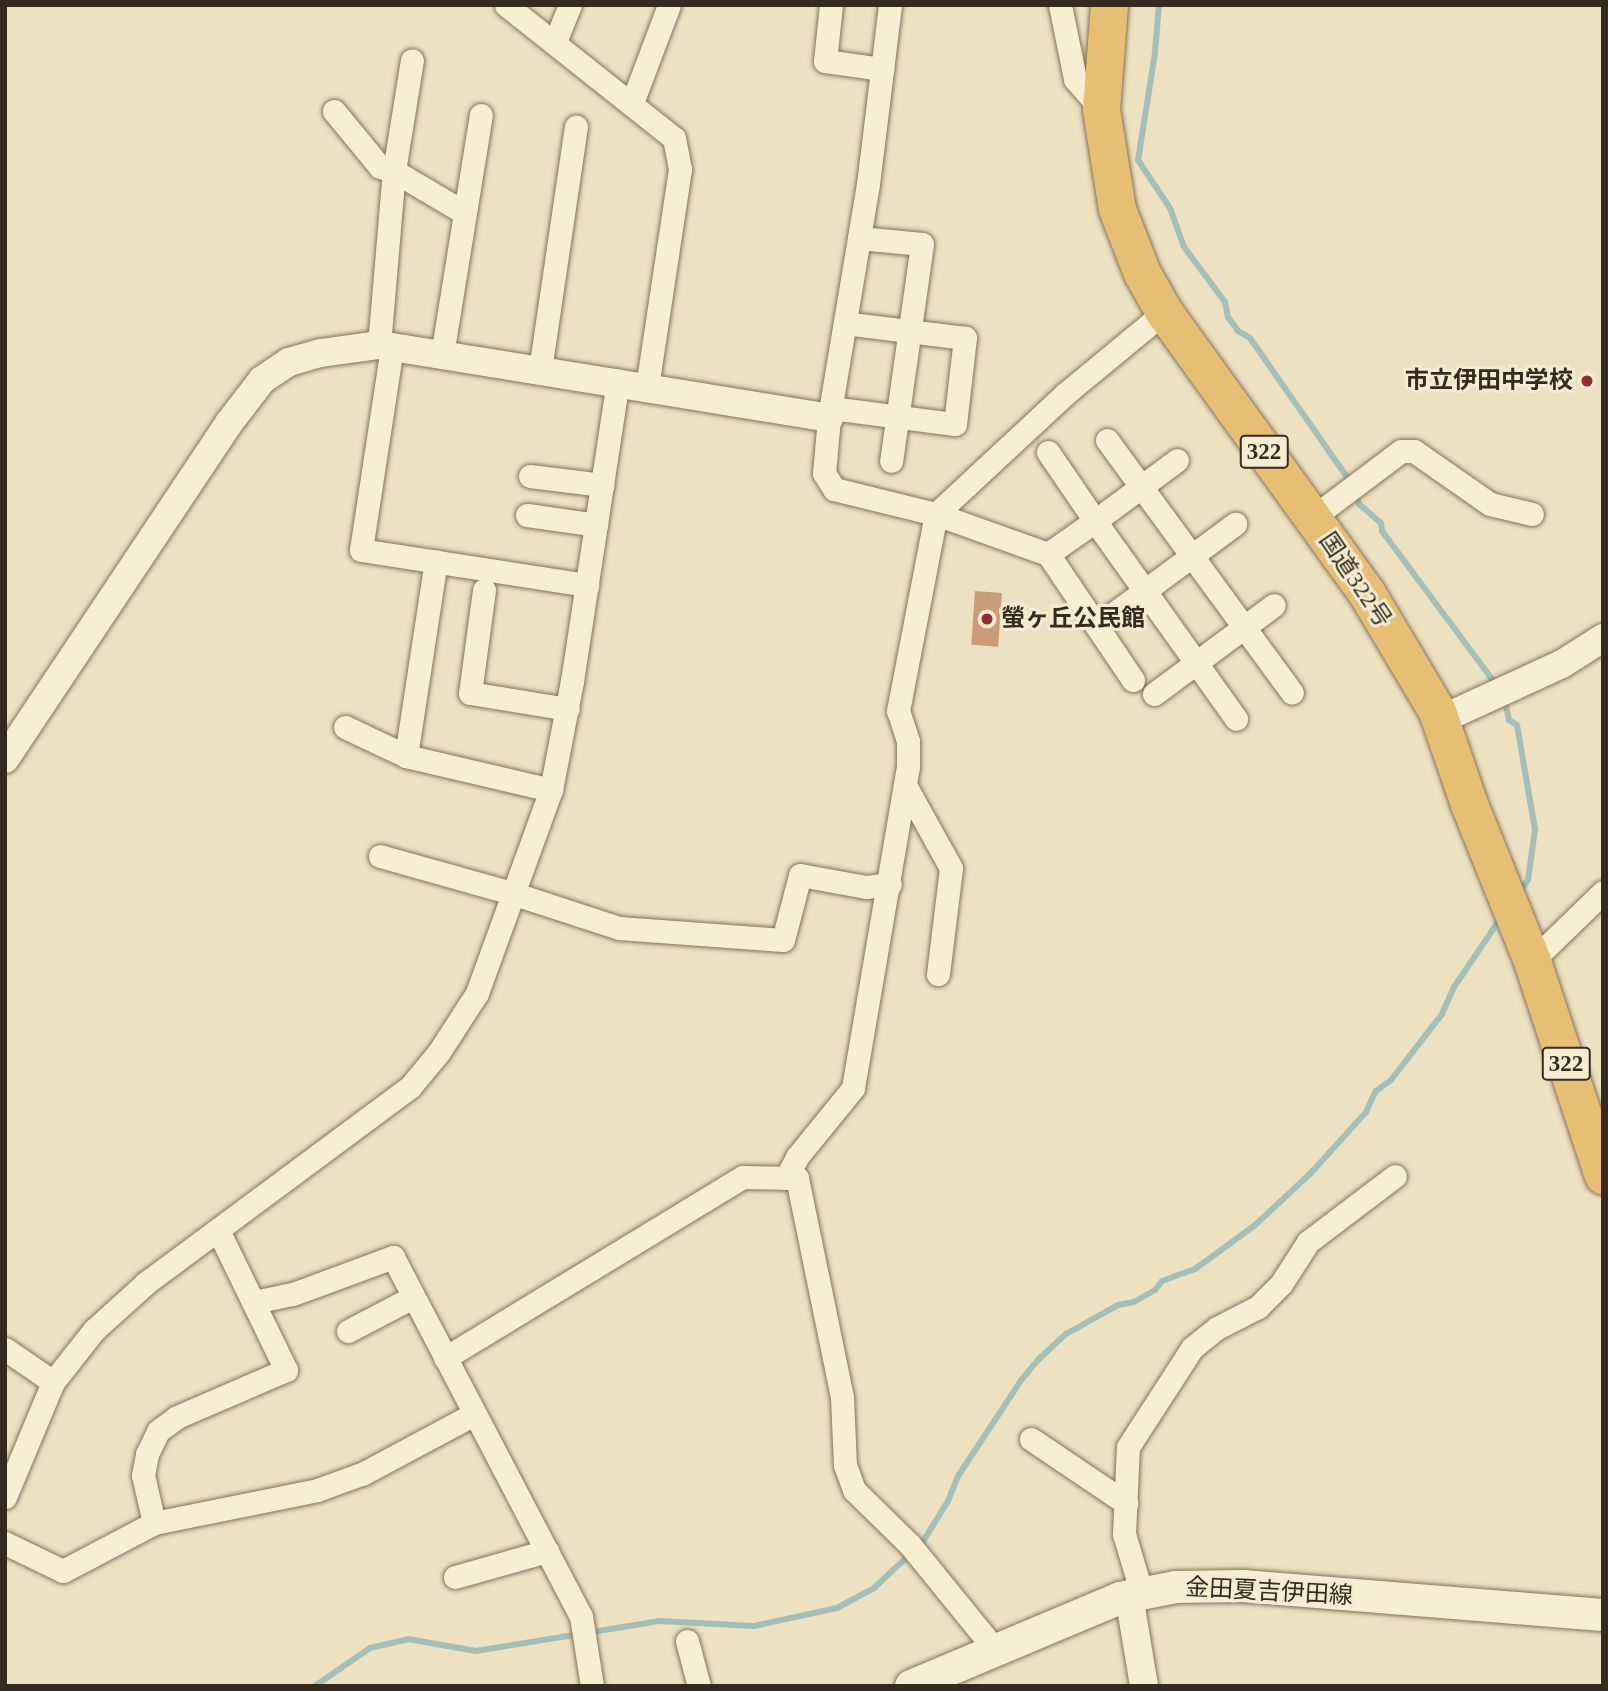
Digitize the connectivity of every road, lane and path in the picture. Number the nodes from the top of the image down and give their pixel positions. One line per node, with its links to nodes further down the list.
1 (506, 5): 8 (street)
2 (569, 5): 8 (street)
3 (669, 5): 11 (street)
4 (831, 5): 10 (street)
5 (890, 5): 10 (street)
6 (1060, 5): 12 (street)
7 (1109, 5): 12 (highway, 国道322号 / 322)
8 (555, 42): 11 (street)
9 (412, 60): 16 (street)
10 (882, 69): 18 (street)
11 (632, 103): 26 (street)
12 (1101, 109): 19 (highway, 国道322号 / 322)
13 (334, 111): 16 (street)
14 (481, 115): 17 (street)
15 (576, 127): 24 (street)
16 (394, 172): 17 (street); 22 (street)
17 (464, 213): 23 (street)
18 (859, 238): 20 (street); 21 (street)
19 (1164, 312): 37 (street); 39 (highway, 国道322号 / 322)
20 (845, 323): 21 (street); 27 (street)
21 (909, 331): 28 (street); 28 (street)
22 (386, 346): 23 (street); 45 (street); 62 (street)
23 (442, 355): 24 (street)
24 (540, 370): 25 (street)
25 (618, 382): 26 (street); 34 (street)
26 (647, 386): 27 (street)
27 (830, 413): 28 (street); 37 (street)
28 (897, 417): 32 (street)
29 (1107, 440): 35 (street)
30 (1048, 452): 40 (street)
31 (1177, 460): 35 (street)
32 (891, 461)
33 (530, 476): 34 (street)
34 (602, 485): 42 (street)
35 (1141, 486): 40 (street); 44 (street)
36 (1532, 513): 39 (street)
37 (936, 514): 43 (street); 63 (street)
38 (527, 515): 42 (street)
39 (1312, 518): 59 (highway, 国道322号 / 322)
40 (1095, 521): 43 (street); 48 (street)
41 (1235, 523): 44 (street)
42 (596, 525): 46 (street)
43 (1048, 554): 50 (street)
44 (1192, 555): 48 (street); 51 (street)
45 (436, 561): 46 (street); 61 (street)
46 (587, 585): 57 (street)
47 (484, 590): 57 (street)
48 (1144, 590): 50 (street); 53 (street)
49 (1274, 605): 51 (street)
50 (1097, 626): 54 (street)
51 (1244, 627): 53 (street); 55 (street)
52 (1603, 638): 59 (street)
53 (1196, 663): 56 (street); 58 (street)
54 (1133, 680)
55 (1292, 693)
56 (1154, 694)
57 (568, 709): 64 (street)
58 (1236, 719)
59 (1440, 720): 69 (highway, 国道322号 / 322)
60 (345, 727): 61 (street)
61 (406, 756): 64 (street)
62 (5, 759)
63 (905, 785): 66 (street); 70 (street)
64 (551, 790): 68 (street)
65 (380, 856): 68 (street)
66 (890, 884): 68 (street); 73 (street)
67 (1603, 892): 69 (street)
68 (515, 894): 74 (street)
69 (1530, 957): 72 (highway, 国道322号 / 322)
70 (938, 974)
71 (1395, 1176): 84 (street)
72 (1603, 1176)
73 (786, 1178): 79 (street); 92 (street)
74 (218, 1230): 76 (street); 80 (street)
75 (413, 1297): 76 (street); 77 (street); 79 (street)
76 (254, 1302): 85 (street)
77 (348, 1331)
78 (5, 1349): 80 (street)
79 (445, 1358): 81 (street)
80 (53, 1382): 83 (street)
81 (474, 1414): 85 (street); 87 (street)
82 (1031, 1439): 84 (street)
83 (5, 1497)
84 (1126, 1503): 89 (street)
85 (154, 1523): 86 (street)
86 (5, 1544)
87 (547, 1551): 88 (street); 93 (street)
88 (455, 1577)
89 (1136, 1595): 90 (main road, 金田夏吉伊田線); 92 (main road, 金田夏吉伊田線); 96 (street)
90 (1603, 1615)
91 (687, 1641): 94 (street)
92 (997, 1652): 95 (main road, 金田夏吉伊田線)
93 (592, 1686)
94 (699, 1686)
95 (911, 1686)
96 (1143, 1686)

